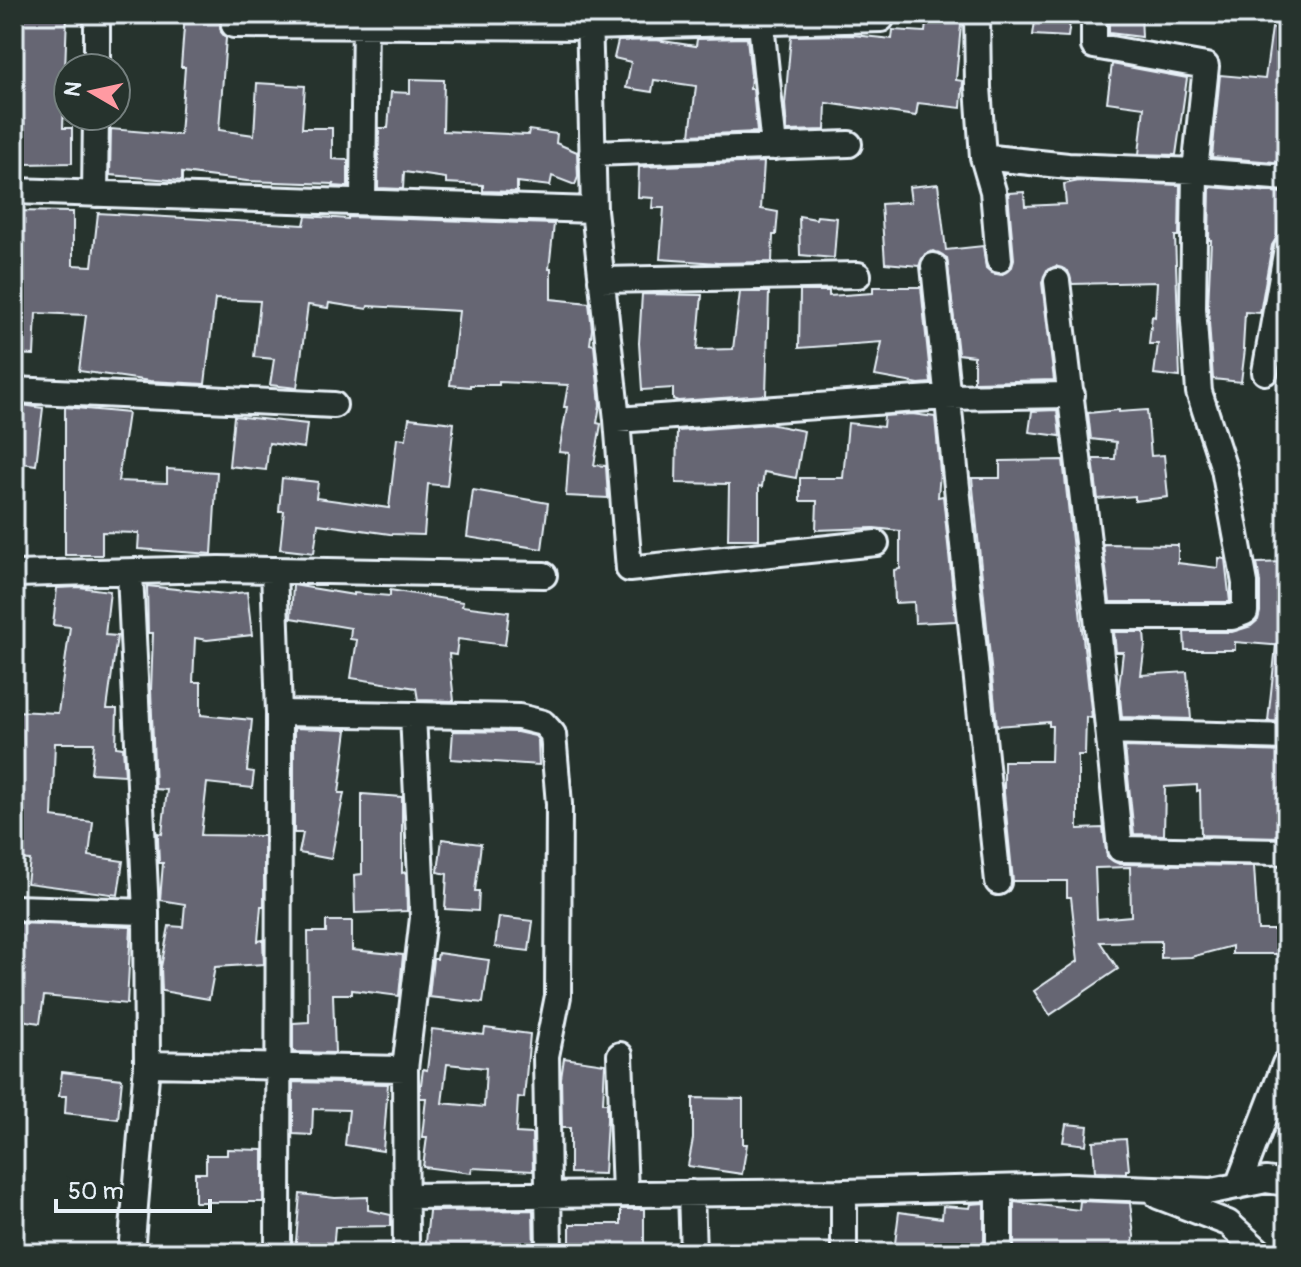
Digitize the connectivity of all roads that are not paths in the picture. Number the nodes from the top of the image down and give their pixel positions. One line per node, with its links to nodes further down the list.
1 (97, 14): 9 (street)
2 (234, 14): 7 (street)
3 (880, 14): 6 (street)
4 (977, 14): 14 (street)
5 (1094, 14): 15 (street)
6 (760, 18): 8 (street); 12 (street)
7 (365, 20): 8 (street); 19 (street)
8 (589, 21): 13 (street)
9 (97, 52)
10 (96, 132): 18 (street)
11 (849, 144): 12 (street)
12 (774, 147): 13 (street)
13 (592, 153): 20 (street)
14 (983, 157): 15 (street); 22 (street)
15 (1195, 171): 16 (street); 38 (street)
16 (1287, 178)
17 (14, 191): 18 (street)
18 (95, 194): 19 (street)
19 (363, 202): 20 (street)
20 (594, 210): 25 (street)
21 (1287, 248): 27 (street)
22 (999, 260)
23 (934, 266): 30 (street)
24 (858, 275): 25 (street)
25 (601, 280): 32 (street)
26 (1057, 281): 29 (street)
27 (1265, 372)
28 (14, 390): 31 (street)
29 (1072, 395): 30 (street); 38 (street)
30 (946, 397): 32 (street); 44 (street)
31 (334, 405)
32 (617, 420): 33 (street)
33 (876, 543)
34 (274, 570): 35 (street); 37 (street); 39 (street)
35 (130, 573): 36 (street); 46 (street)
36 (14, 574)
37 (544, 575)
38 (1097, 617): 41 (street)
39 (279, 713): 40 (street); 50 (street)
40 (413, 715): 51 (street); 59 (street)
41 (1109, 732): 42 (street); 43 (street)
42 (1287, 737)
43 (1287, 852)
44 (998, 882)
45 (14, 908): 46 (street)
46 (146, 912): 48 (street)
47 (620, 1055): 58 (street)
48 (147, 1064): 50 (street); 61 (street)
49 (1285, 1064): 53 (street)
50 (278, 1065): 51 (street); 62 (street)
51 (405, 1069): 60 (street)
52 (1287, 1183): 53 (street)
53 (1238, 1186): 55 (street)
54 (999, 1188): 55 (street); 56 (street); 67 (street)
55 (1137, 1189): 68 (street)
56 (844, 1192): 57 (street); 66 (street)
57 (691, 1193): 58 (street); 65 (street)
58 (625, 1194): 59 (street)
59 (549, 1195): 60 (street); 64 (street)
60 (406, 1196): 63 (street)
61 (131, 1253)
62 (278, 1253)
63 (406, 1253)
64 (549, 1253)
65 (693, 1253)
66 (844, 1253)
67 (999, 1253)
68 (1261, 1253)

